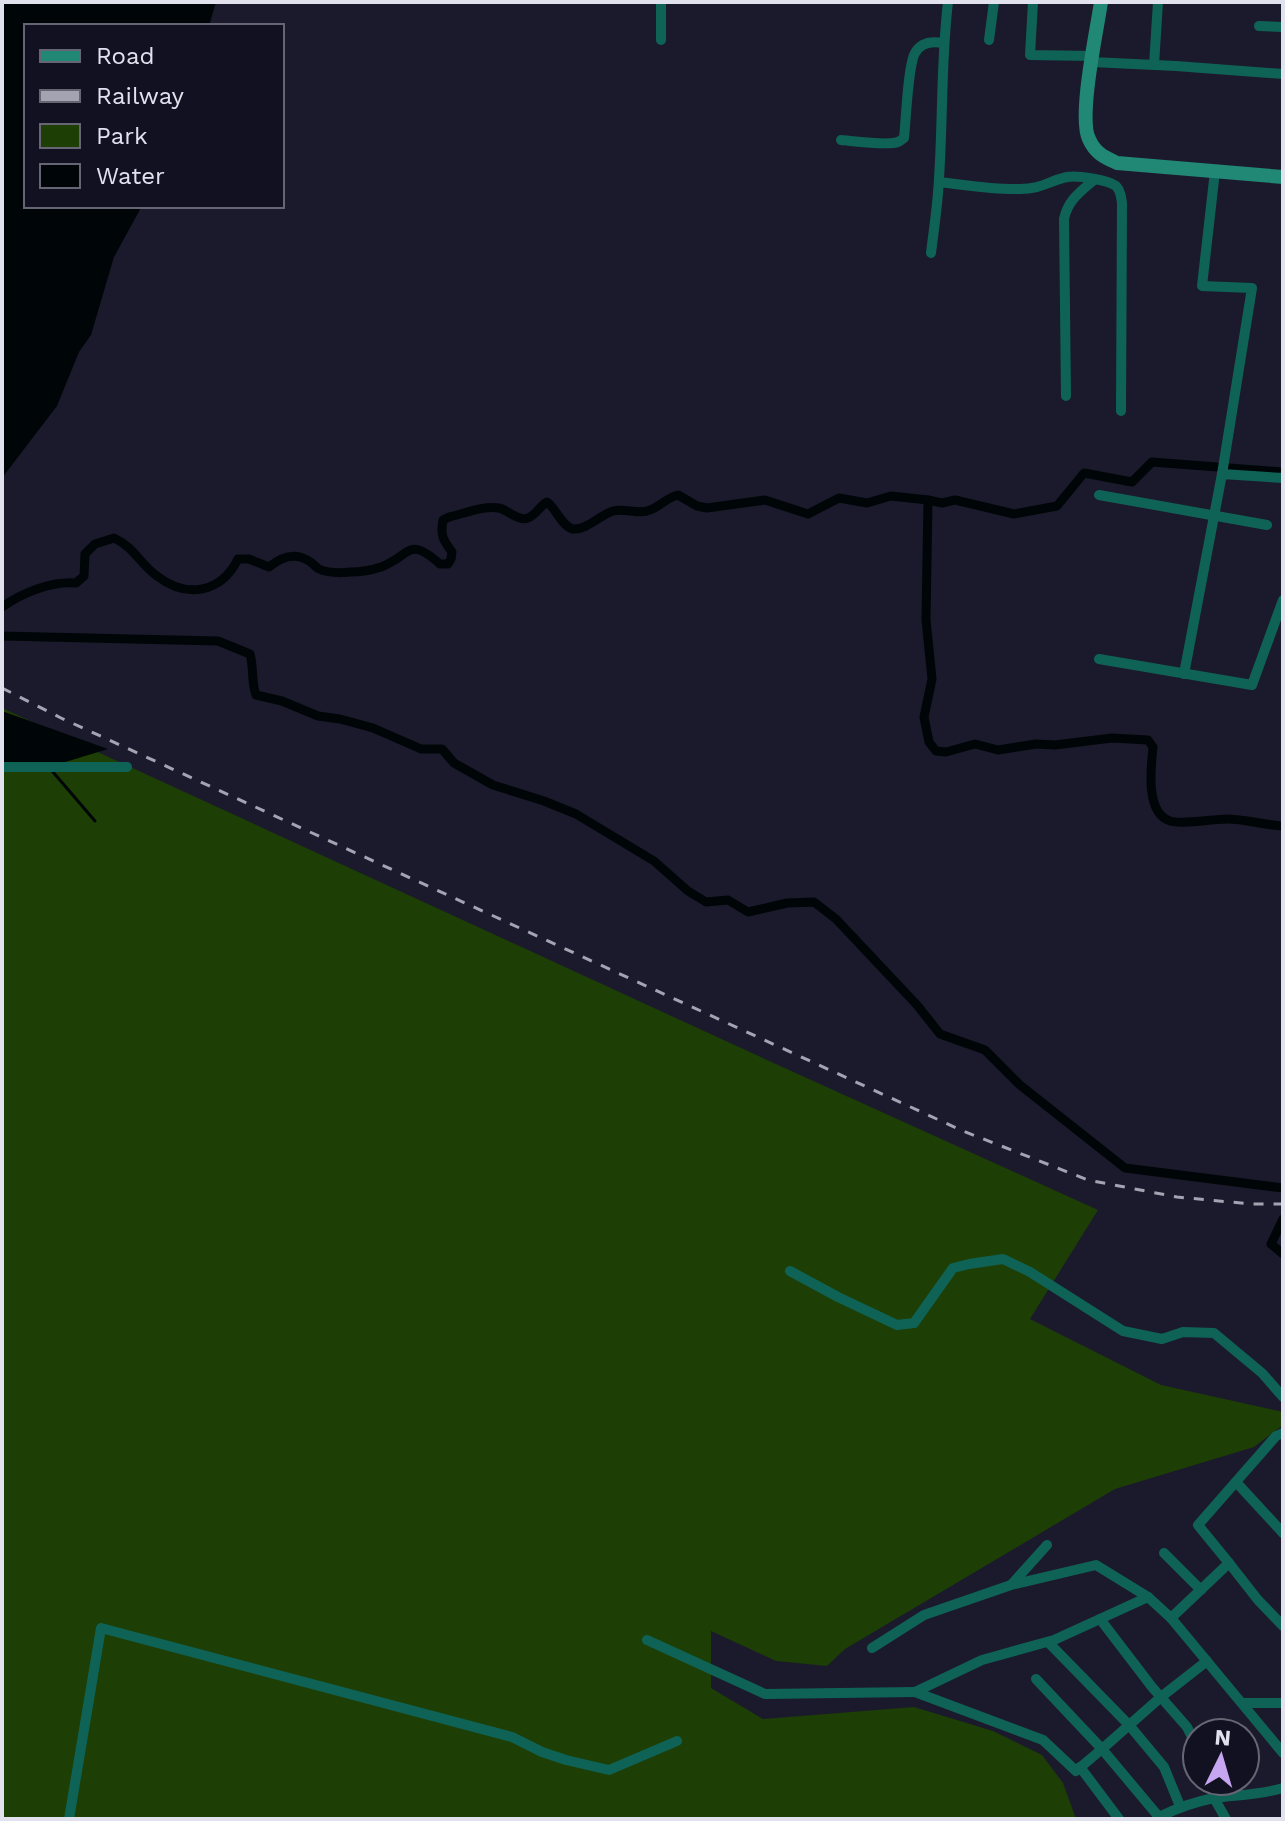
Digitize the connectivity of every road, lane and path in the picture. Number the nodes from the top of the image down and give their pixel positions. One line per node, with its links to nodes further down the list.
1 (661, 2): 9 (street)
2 (948, 2): 11 (street)
3 (994, 2): 10 (street)
4 (1033, 2): 12 (street)
5 (1101, 2): 12 (street)
6 (1158, 2): 13 (street)
7 (1259, 26): 8 (street)
8 (1283, 27)
9 (661, 40)
10 (989, 40)
11 (943, 43): 15 (street); 19 (street)
12 (1093, 59): 13 (street); 16 (street)
13 (1154, 65): 14 (street)
14 (1283, 74)
15 (841, 140)
16 (1215, 171): 17 (street); 23 (street)
17 (1283, 177)
18 (1094, 180): 19 (street); 21 (street); 22 (street)
19 (939, 182): 20 (street)
20 (931, 253)
21 (1066, 396)
22 (1121, 411)
23 (1222, 474): 24 (street); 26 (street)
24 (1283, 478)
25 (1099, 495): 26 (street)
26 (1214, 515): 27 (street); 30 (street)
27 (1267, 525)
28 (1283, 600): 30 (street)
29 (1099, 659): 30 (street)
30 (1184, 674)
31 (2, 767): 32 (street)
32 (127, 767)
33 (790, 1271): 34 (street)
34 (1283, 1397)
35 (1283, 1433): 36 (street)
36 (1236, 1482): 37 (street); 40 (street)
37 (1283, 1533)
38 (1047, 1545): 41 (street)
39 (1164, 1553): 42 (street)
40 (1229, 1563): 42 (street); 46 (street)
41 (1011, 1585): 43 (street); 49 (street)
42 (1201, 1590): 44 (street)
43 (1148, 1597): 44 (street); 45 (street)
44 (1171, 1618): 50 (street)
45 (1100, 1619): 48 (street); 53 (street)
46 (1283, 1626)
47 (647, 1640): 52 (street)
48 (1048, 1642): 52 (street); 57 (street)
49 (872, 1648)
50 (1207, 1661): 53 (street); 54 (street)
51 (1036, 1679): 60 (street)
52 (915, 1692): 61 (street)
53 (1161, 1697): 56 (street); 57 (street)
54 (1243, 1703): 55 (street); 59 (street)
55 (1283, 1703)
56 (1181, 1720)
57 (1129, 1725): 60 (street); 64 (street)
58 (677, 1741): 66 (street)
59 (1281, 1747)
60 (1102, 1749): 61 (street); 65 (street)
61 (1080, 1767): 67 (street)
62 (1283, 1788): 63 (street)
63 (1214, 1798): 64 (street); 68 (street)
64 (1180, 1806): 65 (street)
65 (1159, 1818)
66 (69, 1819)
67 (1119, 1819)
68 (1226, 1819)

